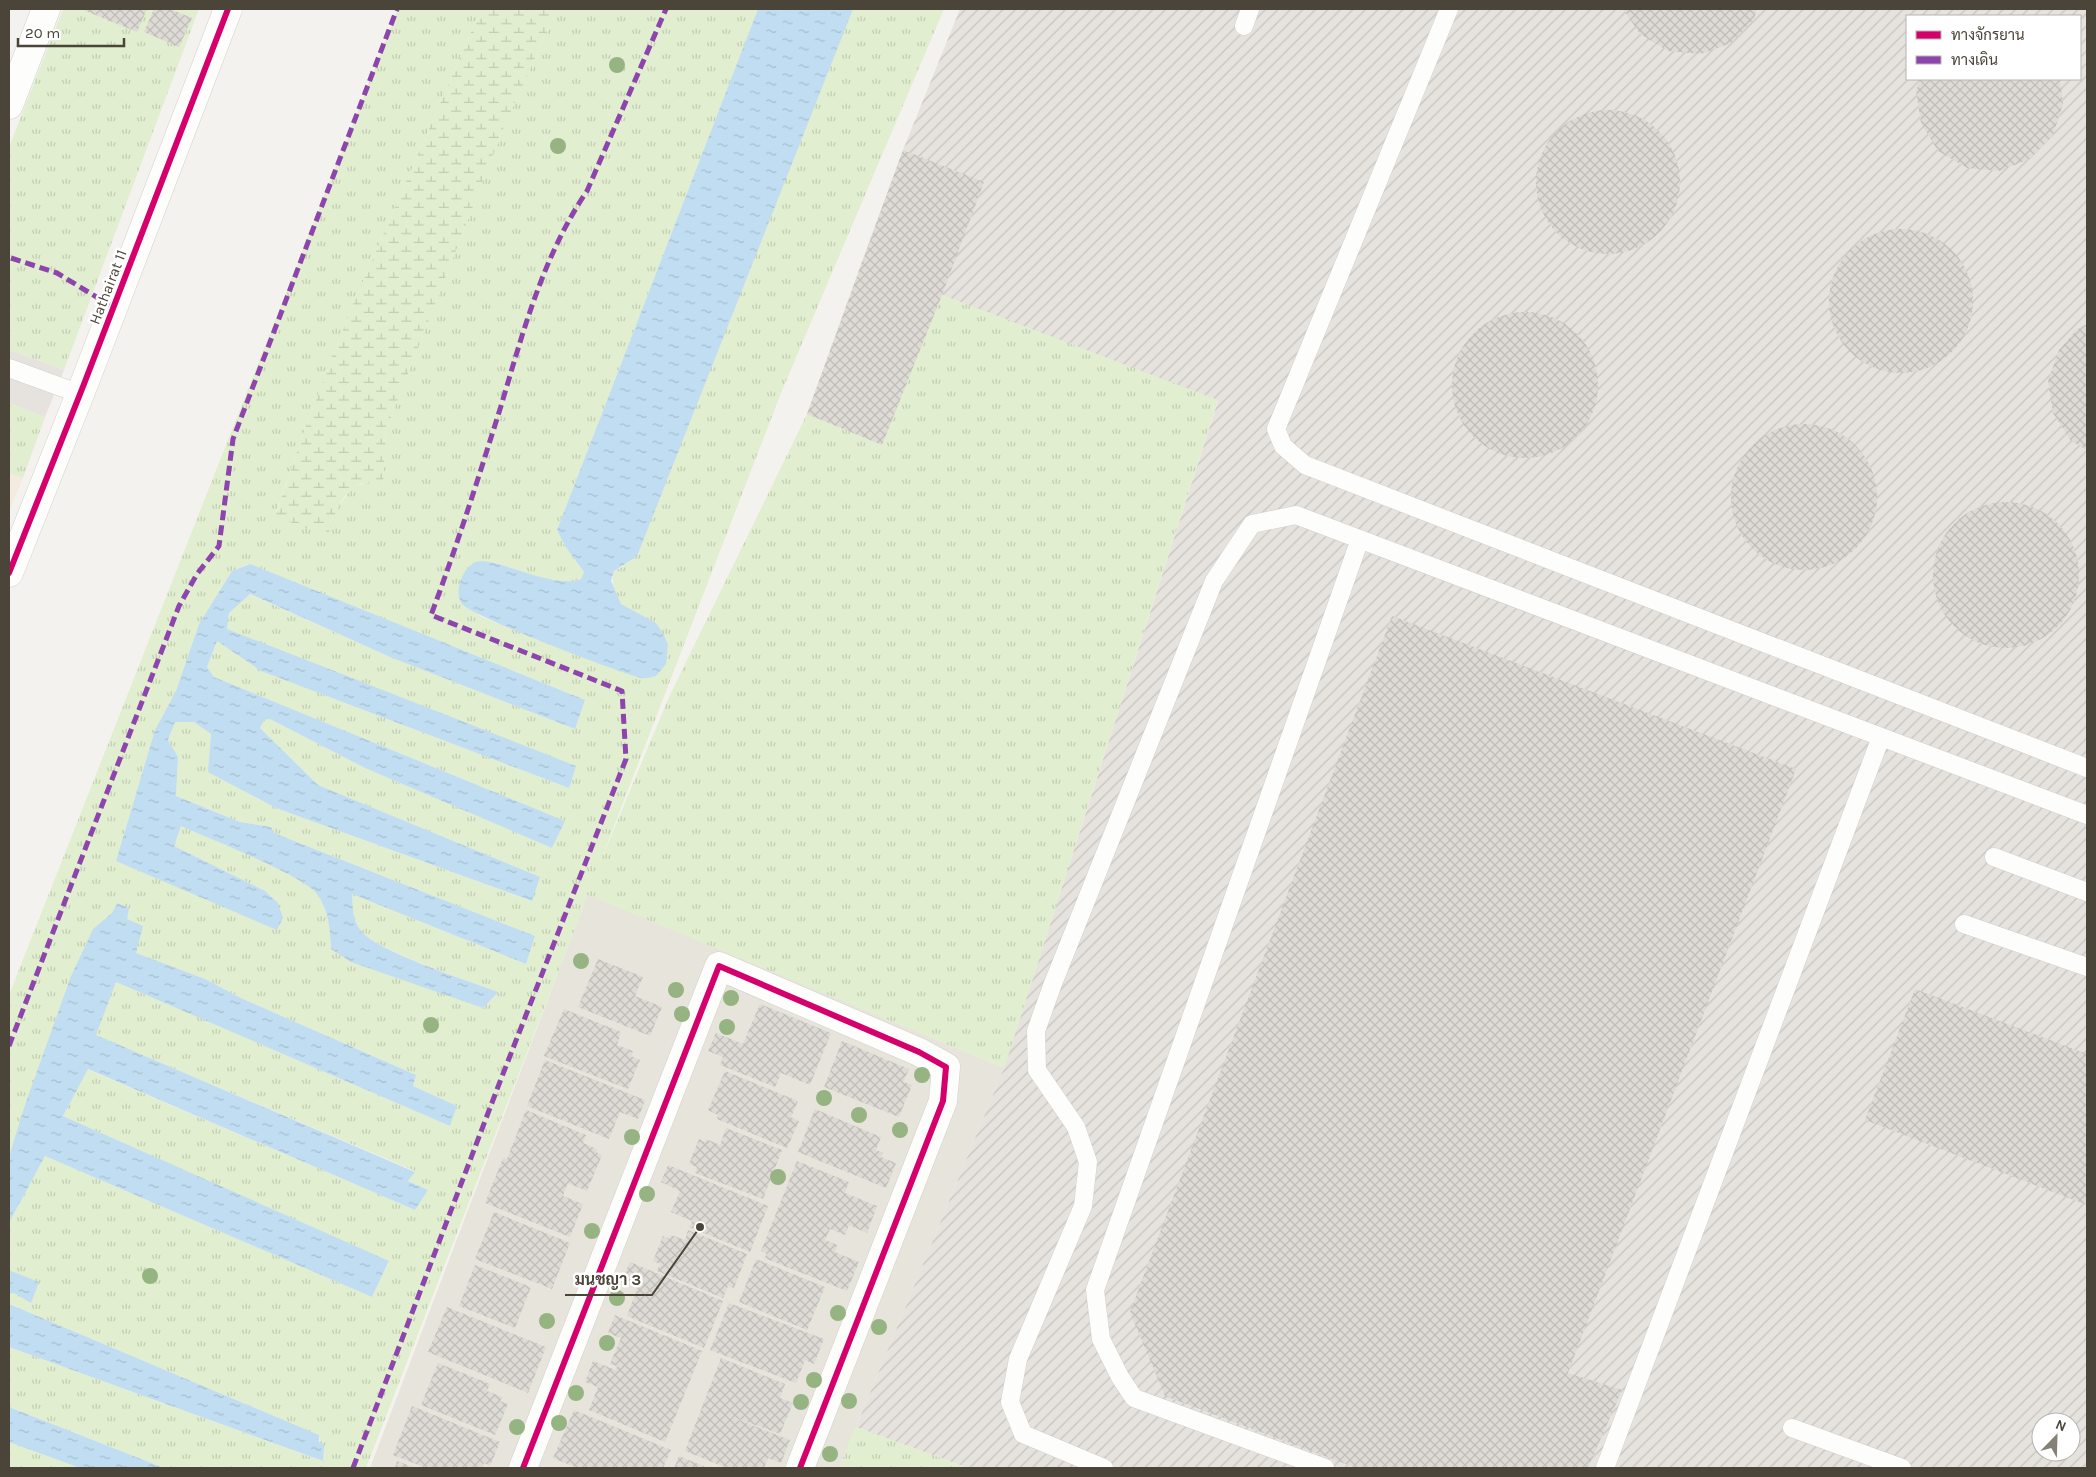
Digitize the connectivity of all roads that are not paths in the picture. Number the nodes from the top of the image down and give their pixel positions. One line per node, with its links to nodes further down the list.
1 (46, 9): 6 (street)
2 (228, 9): 8 (street, Hathairat 11)
3 (1250, 9): 5 (lane)
4 (1450, 9): 12 (lane)
5 (1244, 26)
6 (9, 105)
7 (9, 368): 8 (lane)
8 (80, 394): 10 (street, Hathairat 11)
9 (1360, 539): 11 (lane); 21 (lane); 22 (lane)
10 (9, 573)
11 (1880, 737): 13 (lane); 23 (lane)
12 (2087, 768)
13 (2087, 815)
14 (1994, 857): 15 (lane)
15 (2087, 892)
16 (1964, 924): 17 (lane)
17 (2087, 967)
18 (1792, 1428): 24 (lane)
19 (523, 1468): 20 (street)
20 (800, 1468)
21 (1104, 1468)
22 (1325, 1468)
23 (1605, 1468)
24 (1902, 1468)

